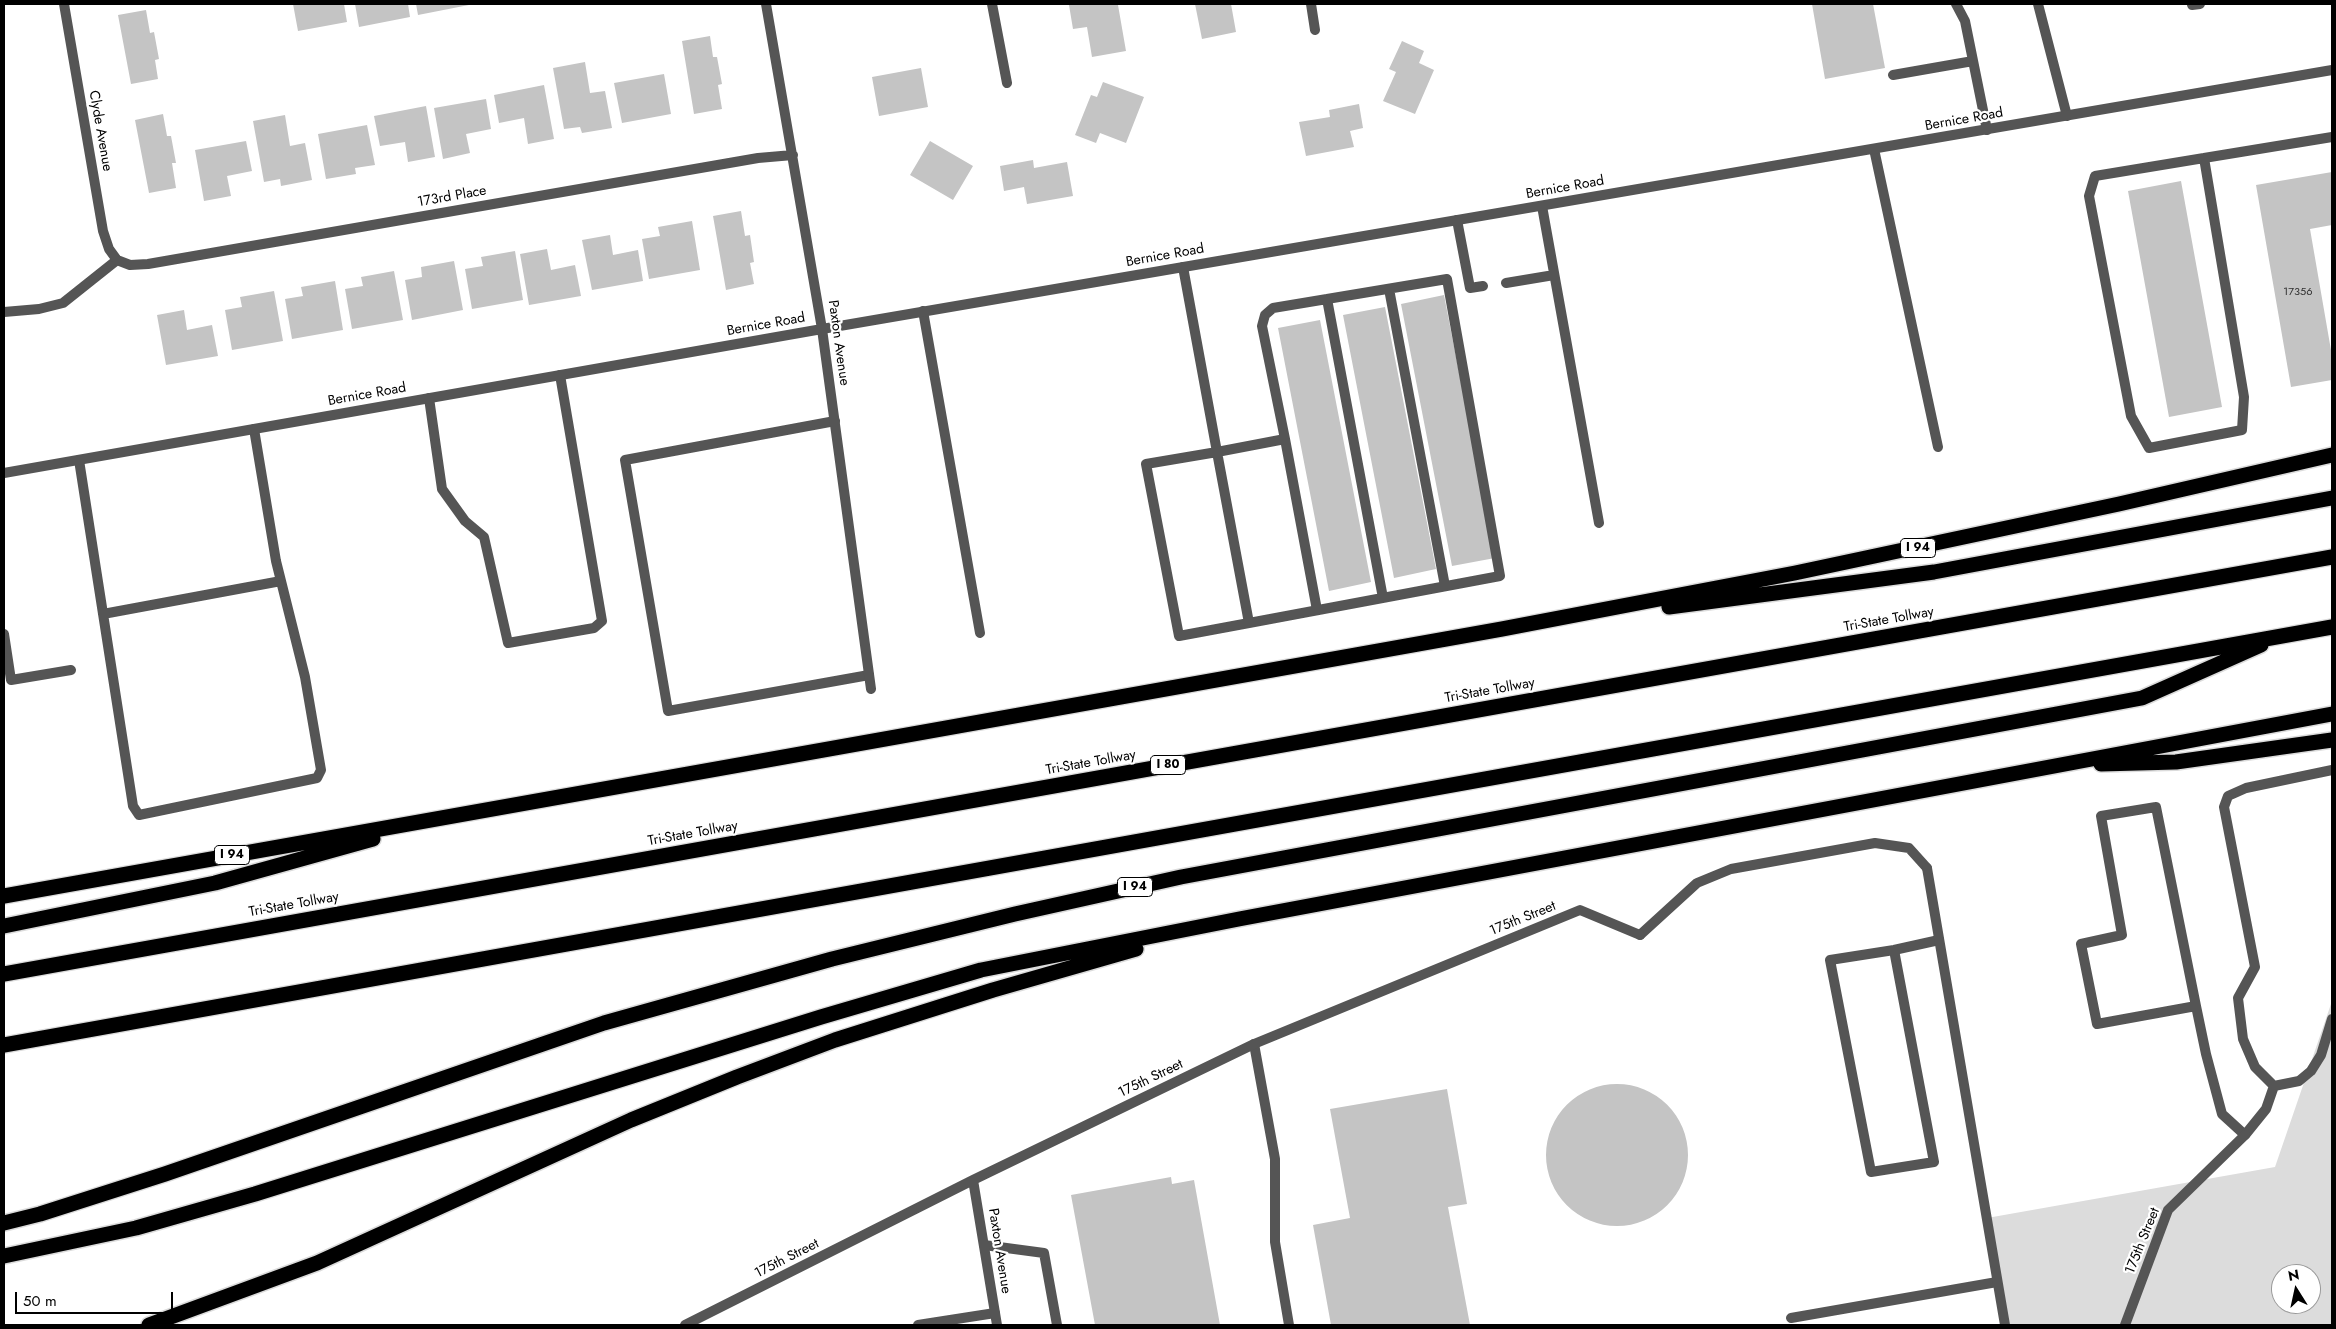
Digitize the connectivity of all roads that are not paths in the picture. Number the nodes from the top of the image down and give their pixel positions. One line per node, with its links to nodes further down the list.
1 (64, 4): 20 (street, Clyde Avenue)
2 (766, 4): 16 (street, Paxton Avenue)
3 (992, 4): 11 (street)
4 (1311, 4): 7 (street)
5 (1956, 4): 8 (street)
6 (2038, 4): 12 (street)
7 (1315, 30)
8 (1973, 61): 10 (street); 13 (street)
9 (2332, 70): 12 (street, Bernice Road)
10 (1893, 75)
11 (1006, 83)
12 (2066, 116): 13 (street, Bernice Road)
13 (1987, 130): 15 (street, Bernice Road)
14 (2332, 137): 17 (street)
15 (1874, 149): 18 (street, Bernice Road); 35 (street)
16 (793, 155): 20 (street, 173rd Place); 29 (street, Paxton Avenue)
17 (2204, 158): 17 (street)
18 (1542, 206): 19 (street, Bernice Road); 22 (street)
19 (1457, 220): 21 (street, Bernice Road); 24 (street)
20 (117, 260): 28 (street)
21 (1183, 267): 27 (street, Bernice Road); 36 (street)
22 (1554, 275): 23 (street); 41 (street)
23 (1506, 283)
24 (1483, 286)
25 (1389, 289): 26 (street); 44 (street); 44 (street)
26 (1327, 299): 34 (street); 45 (street)
27 (923, 311): 29 (street, Bernice Road); 51 (street)
28 (4, 312)
29 (822, 329): 30 (street, Bernice Road); 32 (street, Paxton Avenue)
30 (560, 375): 31 (street, Bernice Road); 31 (street)
31 (429, 398): 33 (street, Bernice Road)
32 (835, 421): 55 (street, Paxton Avenue); 55 (street)
33 (254, 429): 38 (street, Bernice Road); 43 (street)
34 (1285, 439): 36 (street); 46 (street)
35 (1938, 447)
36 (1217, 452): 48 (street); 48 (street)
37 (2332, 455): 50 (highway, I 94)
38 (79, 460): 39 (street, Bernice Road); 47 (street)
39 (4, 473)
40 (2332, 498): 50 (highway)
41 (1599, 523)
42 (2332, 557): 67 (highway, Tri-State Tollway / I 80)
43 (282, 581): 47 (street); 47 (street)
44 (1445, 586): 45 (street)
45 (1383, 598): 46 (street)
46 (1318, 610): 48 (street)
47 (103, 614)
48 (1249, 623)
49 (2332, 627): 53 (highway)
50 (1502, 629): 61 (highway, I 94)
51 (980, 633)
52 (4, 634): 54 (street)
53 (2285, 635): 71 (highway); 75 (highway, I 94)
54 (70, 670)
55 (869, 675): 56 (street, Paxton Avenue)
56 (871, 689)
57 (2332, 714): 59 (highway)
58 (2332, 740): 59 (highway)
59 (2052, 765): 63 (highway)
60 (2332, 770): 72 (street)
61 (461, 814): 62 (highway, I 94); 64 (highway)
62 (4, 896)
63 (1239, 919): 77 (highway); 81 (highway)
64 (4, 926)
65 (1939, 940): 66 (street); 70 (street, 175th Street); 78 (street)
66 (1894, 950): 66 (street)
67 (4, 974)
68 (2196, 1006): 68 (street); 73 (street)
69 (2332, 1019): 72 (street)
70 (1254, 1044): 74 (street, 175th Street); 86 (street)
71 (4, 1045)
72 (2274, 1086): 73 (street, 175th Street)
73 (2245, 1135): 88 (street, 175th Street)
74 (973, 1180): 76 (street, Paxton Avenue); 82 (street, 175th Street)
75 (4, 1223)
76 (984, 1245): 79 (street, Paxton Avenue); 85 (street)
77 (4, 1256)
78 (1997, 1282): 80 (street); 87 (street)
79 (995, 1313): 83 (street); 84 (street, Paxton Avenue)
80 (1791, 1318)
81 (149, 1325)
82 (685, 1325)
83 (918, 1325)
84 (997, 1325)
85 (1057, 1325)
86 (1289, 1325)
87 (2005, 1325)
88 (2125, 1325)

